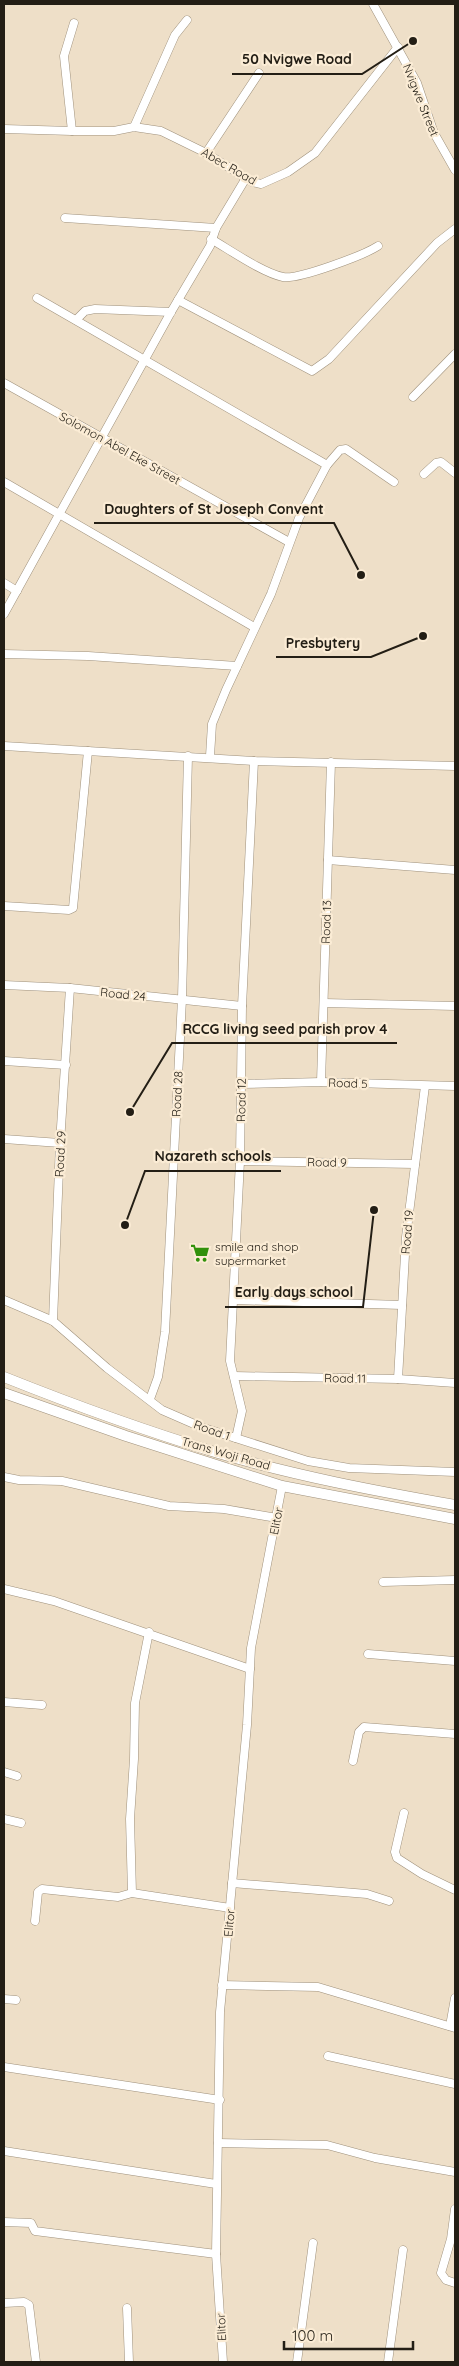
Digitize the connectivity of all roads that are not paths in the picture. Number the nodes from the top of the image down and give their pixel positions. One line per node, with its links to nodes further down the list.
1 (373, 4): 4 (street, Nvigwe Street)
2 (187, 20): 6 (street)
3 (74, 23): 8 (street)
4 (398, 47): 10 (street, Nvigwe Street); 12 (street, Abec Road)
5 (259, 73): 9 (street)
6 (134, 127): 8 (street, Abec Road); 9 (street, Abec Road)
7 (4, 130): 8 (street, Abec Road)
8 (72, 131)
9 (206, 153): 12 (street, Abec Road)
10 (452, 160): 11 (street, Nvigwe Street)
11 (455, 170)
12 (246, 178): 14 (street)
13 (65, 218): 14 (street)
14 (216, 228): 16 (street)
15 (455, 229): 19 (street)
16 (211, 239): 17 (street); 19 (street)
17 (378, 246)
18 (37, 298): 21 (street)
19 (178, 300): 20 (street)
20 (171, 312): 21 (street); 23 (street)
21 (76, 320): 23 (street)
22 (455, 354): 25 (street)
23 (145, 360): 26 (street); 27 (street)
24 (4, 383): 26 (street, Solomon Abel Eke Street)
25 (413, 396)
26 (103, 438): 32 (street); 33 (street, Solomon Abel Eke Street)
27 (328, 465): 31 (street); 33 (street)
28 (455, 473): 29 (street)
29 (424, 474)
30 (4, 482): 32 (street)
31 (394, 482)
32 (60, 513): 35 (street); 37 (street)
33 (289, 542): 37 (street)
34 (4, 583): 35 (street)
35 (17, 591): 36 (street)
36 (4, 614)
37 (254, 627): 39 (street)
38 (4, 654): 39 (street)
39 (237, 666): 43 (street)
40 (4, 746): 41 (street)
41 (88, 751): 42 (street); 49 (street)
42 (188, 756): 43 (street); 52 (street, Road 28)
43 (210, 756): 44 (street)
44 (254, 761): 45 (street); 54 (street, Road 12)
45 (331, 762): 46 (street); 47 (street, Road 13)
46 (455, 766)
47 (328, 860): 48 (street); 53 (street, Road 13)
48 (455, 870)
49 (4, 906)
50 (4, 985): 51 (street, Road 24)
51 (70, 988): 52 (street, Road 24); 57 (street, Road 29)
52 (182, 999): 54 (street, Road 24); 75 (street, Road 28)
53 (324, 1004): 55 (street); 58 (street, Road 13)
54 (242, 1006): 59 (street, Road 12)
55 (455, 1006)
56 (4, 1061): 57 (street)
57 (66, 1065): 63 (street, Road 29)
58 (321, 1082): 59 (street, Road 5); 60 (street, Road 5)
59 (241, 1084): 64 (street, Road 12)
60 (425, 1086): 61 (street, Road 5); 65 (street, Road 19)
61 (455, 1086)
62 (4, 1139): 63 (street)
63 (60, 1143): 69 (street, Road 29)
64 (240, 1161): 65 (street, Road 9); 67 (street, Road 12)
65 (415, 1164): 68 (street, Road 19)
66 (4, 1300): 69 (street, Road 1)
67 (234, 1300): 68 (street); 70 (street, Road 12)
68 (402, 1305): 72 (street, Road 19)
69 (52, 1321): 75 (street, Road 1)
70 (234, 1376): 72 (street, Road 11); 76 (street, Road 12)
71 (4, 1377): 80 (main road, Trans Woji Road)
72 (398, 1379): 73 (street, Road 11)
73 (455, 1382)
74 (4, 1393): 79 (main road, Trans Woji Road)
75 (150, 1399): 76 (street, Road 1)
76 (236, 1438): 77 (street, Road 1)
77 (455, 1472)
78 (4, 1477): 81 (street)
79 (282, 1486): 81 (street, Elitor); 82 (main road, Trans Woji Road)
80 (455, 1505)
81 (277, 1518): 89 (street, Elitor)
82 (455, 1519)
83 (455, 1580): 84 (street)
84 (383, 1582)
85 (4, 1589): 86 (street)
86 (149, 1632): 89 (street); 101 (street)
87 (368, 1654): 88 (street)
88 (455, 1661)
89 (250, 1669): 99 (street, Elitor)
90 (4, 1702): 91 (street)
91 (42, 1704)
92 (455, 1734): 93 (street)
93 (354, 1761)
94 (4, 1772): 95 (street)
95 (17, 1776)
96 (404, 1813): 100 (street)
97 (4, 1819): 98 (street)
98 (21, 1823)
99 (232, 1883): 102 (street); 103 (street, Elitor)
100 (455, 1890)
101 (132, 1893): 103 (street); 104 (street)
102 (389, 1901)
103 (230, 1908): 105 (street, Elitor)
104 (36, 1922)
105 (222, 1985): 109 (street); 113 (street, Elitor)
106 (455, 1998): 109 (street)
107 (4, 1999): 108 (street)
108 (16, 2000)
109 (452, 2027)
110 (328, 2056): 112 (street)
111 (4, 2067): 113 (street)
112 (455, 2084)
113 (220, 2100): 114 (street, Elitor)
114 (218, 2143): 116 (street); 117 (street, Elitor)
115 (4, 2151): 117 (street)
116 (455, 2172)
117 (216, 2184): 122 (street, Elitor)
118 (455, 2209): 123 (street)
119 (4, 2222): 122 (street)
120 (314, 2243): 129 (street)
121 (403, 2250): 130 (street)
122 (216, 2254): 128 (street, Elitor)
123 (455, 2283)
124 (4, 2302): 126 (street)
125 (127, 2308): 127 (street)
126 (36, 2362)
127 (129, 2362)
128 (223, 2362)
129 (297, 2362)
130 (388, 2362)

